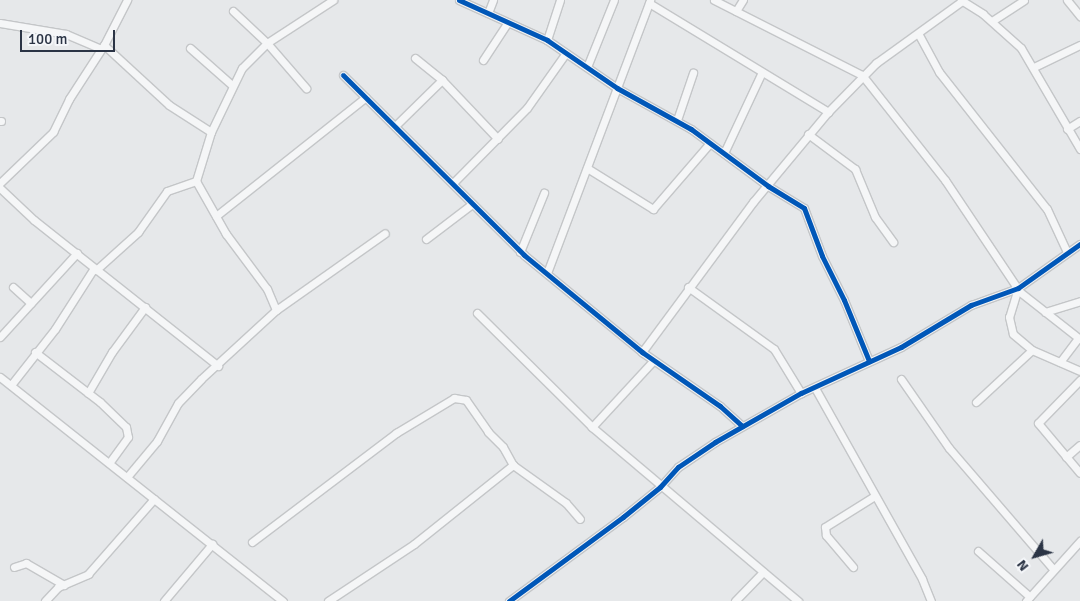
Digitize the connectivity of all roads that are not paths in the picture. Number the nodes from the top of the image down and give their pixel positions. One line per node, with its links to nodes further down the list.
1 (127, 0): 24 (street)
2 (333, 0): 22 (street)
3 (459, 0): 15 (street)
4 (493, 0): 15 (street)
5 (560, 0): 21 (street)
6 (614, 0): 29 (street)
7 (714, 0): 13 (street)
8 (743, 0): 13 (street)
9 (962, 0): 17 (street); 20 (street)
10 (1024, 0): 17 (street)
11 (1067, 0): 16 (street)
12 (650, 1): 31 (street); 38 (street)
13 (736, 11): 34 (street)
14 (232, 12): 22 (street)
15 (488, 13): 18 (street)
16 (1080, 16)
17 (992, 21): 30 (street)
18 (508, 22): 21 (street); 28 (street)
19 (0, 23): 24 (street)
20 (919, 35): 34 (street); 65 (street)
21 (547, 40): 26 (street)
22 (267, 43): 36 (street); 37 (street)
23 (1080, 45): 30 (street)
24 (103, 47): 45 (street); 54 (street)
25 (190, 48): 36 (street)
26 (566, 53): 29 (street); 47 (street)
27 (415, 58): 35 (street)
28 (483, 60)
29 (587, 67): 38 (street)
30 (1034, 67): 44 (street)
31 (762, 72): 40 (street); 50 (street)
32 (693, 73): 41 (street)
33 (343, 75): 39 (street)
34 (862, 75): 40 (street); 71 (street)
35 (442, 80): 43 (street); 47 (street)
36 (232, 85): 45 (street)
37 (306, 88)
38 (618, 88): 41 (street); 51 (street)
39 (366, 97): 43 (street); 59 (street)
40 (828, 112): 46 (street)
41 (677, 120): 48 (street)
42 (1080, 122): 44 (street)
43 (395, 126): 53 (street)
44 (1068, 129): 49 (street)
45 (211, 132): 52 (street)
46 (808, 134): 55 (street); 62 (street)
47 (498, 139): 53 (street)
48 (710, 143): 50 (street); 51 (street)
49 (1080, 148)
50 (724, 153): 55 (street)
51 (587, 168): 68 (street)
52 (196, 181): 59 (street); 67 (street)
53 (453, 182): 58 (street)
54 (0, 183)
55 (768, 186): 70 (street); 84 (street)
56 (0, 188): 66 (street)
57 (544, 193): 64 (street)
58 (472, 204): 61 (street); 64 (street)
59 (216, 216): 75 (street)
60 (385, 233): 75 (street)
61 (426, 239)
62 (893, 242)
63 (1080, 244): 65 (street)
64 (520, 252): 68 (street)
65 (1067, 252): 71 (street)
66 (77, 253): 67 (street); 73 (street)
67 (95, 269): 74 (street); 81 (street)
68 (547, 273): 82 (street)
69 (13, 287): 73 (street)
70 (688, 287): 82 (street); 94 (street)
71 (1018, 288): 76 (street); 80 (street); 84 (street)
72 (1080, 301): 76 (street)
73 (31, 303): 78 (street)
74 (145, 307): 86 (street); 93 (street)
75 (276, 310): 86 (street)
76 (1045, 312): 79 (street)
77 (477, 313): 97 (street)
78 (0, 338)
79 (1079, 339): 85 (street)
80 (1032, 350): 85 (street); 95 (street)
81 (34, 352): 91 (street); 93 (street)
82 (642, 352): 83 (street)
83 (653, 361): 96 (street); 97 (street)
84 (869, 361): 92 (street)
85 (1060, 362): 87 (street)
86 (218, 366): 103 (street)
87 (1080, 371)
88 (0, 377): 91 (street)
89 (901, 379): 114 (street)
90 (1080, 380): 99 (street)
91 (11, 385): 100 (street)
92 (815, 388): 94 (street); 105 (street)
93 (88, 393): 100 (street)
94 (801, 394): 96 (street)
95 (976, 402)
96 (742, 426): 104 (street)
97 (592, 427): 104 (street)
98 (1080, 445): 99 (street)
99 (1066, 457): 102 (street)
100 (109, 463): 103 (street)
101 (513, 465): 107 (street); 109 (street); 121 (street)
102 (1080, 473)
103 (127, 478): 106 (street)
104 (660, 487): 115 (street); 122 (street)
105 (873, 497): 113 (street); 125 (street)
106 (154, 499): 110 (street); 116 (street)
107 (580, 519)
108 (1080, 541): 114 (street)
109 (252, 542)
110 (212, 544): 119 (street); 120 (street)
111 (978, 551): 117 (street)
112 (14, 567): 116 (street)
113 (854, 567)
114 (1053, 568): 117 (street)
115 (763, 572): 123 (street); 124 (street)
116 (64, 585): 118 (street)
117 (1028, 599)
118 (45, 601)
119 (164, 601)
120 (283, 601)
121 (328, 601)
122 (509, 601)
123 (734, 601)
124 (798, 601)
125 (931, 601)

